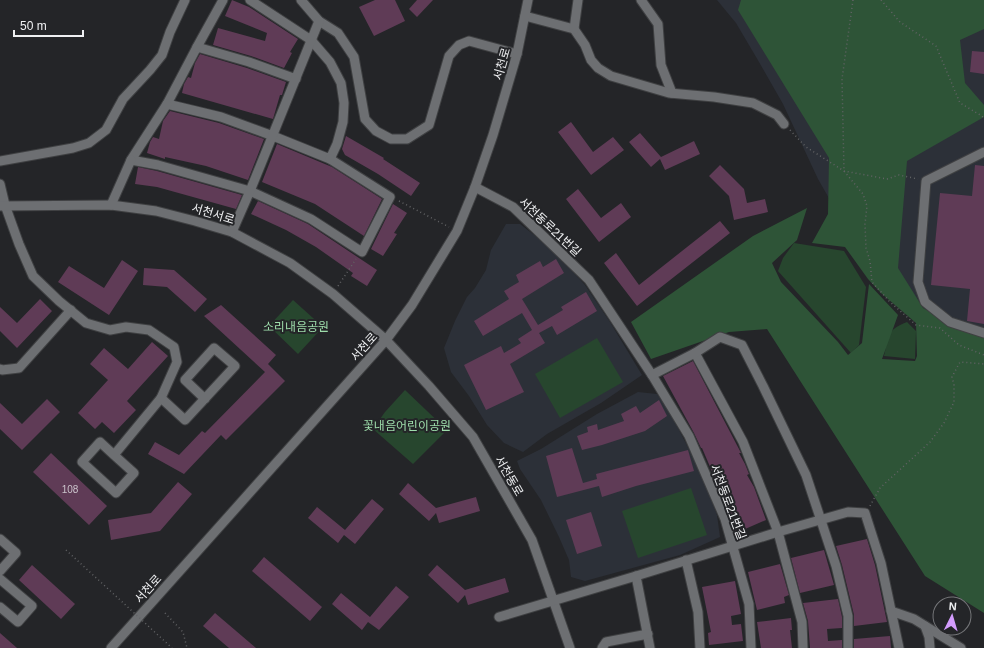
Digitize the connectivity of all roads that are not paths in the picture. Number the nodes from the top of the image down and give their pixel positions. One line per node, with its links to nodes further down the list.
1 (185, 0): 22 (street)
2 (223, 0): 12 (street)
3 (250, 0): 11 (street)
4 (301, 0): 9 (street)
5 (528, 0): 8 (street, 서천로)
6 (578, 0): 10 (street)
7 (641, 0): 15 (street)
8 (525, 16): 10 (street); 13 (street, 서천로)
9 (319, 21): 11 (street); 13 (street)
10 (574, 29): 15 (street)
11 (311, 40): 14 (street); 20 (street)
12 (196, 47): 14 (street); 16 (street)
13 (517, 54): 24 (street, 서천로)
14 (296, 79): 18 (street)
15 (672, 93): 17 (street)
16 (166, 104): 18 (street); 21 (street)
17 (784, 124)
18 (273, 136): 20 (street); 25 (street)
19 (984, 152): 30 (street)
20 (330, 159): 25 (street)
21 (131, 160): 25 (street); 26 (street)
22 (0, 161)
23 (0, 184): 27 (street)
24 (475, 187): 31 (street, 서천로); 34 (street, 서천동로21번길)
25 (250, 191): 28 (street)
26 (111, 205): 27 (street, 서천서로); 28 (street, 서천서로)
27 (3, 206): 29 (street)
28 (232, 232): 31 (street, 서천서로)
29 (71, 310): 33 (street); 35 (street)
30 (984, 333)
31 (386, 340): 46 (street, 서천동로); 52 (street, 서천로)
32 (695, 353): 34 (street); 38 (street); 39 (street)
33 (0, 369)
34 (652, 375): 41 (street, 서천동로21번길)
35 (161, 398): 36 (street); 37 (street)
36 (205, 399): 36 (street)
37 (114, 455): 37 (street)
38 (821, 519): 39 (street); 48 (street); 59 (street)
39 (778, 532): 41 (street); 58 (street)
40 (0, 539): 43 (street)
41 (732, 546): 42 (street); 57 (street, 서천동로21번길)
42 (686, 560): 44 (street); 56 (street)
43 (0, 571)
44 (636, 576): 46 (street); 51 (street)
45 (0, 579): 47 (street)
46 (554, 601): 49 (street); 53 (street, 서천동로)
47 (0, 607)
48 (892, 611): 50 (street); 60 (street)
49 (499, 618)
50 (925, 626): 61 (street); 62 (street)
51 (648, 634): 54 (street); 55 (street)
52 (111, 648)
53 (570, 648)
54 (602, 648)
55 (650, 648)
56 (700, 648)
57 (751, 648)
58 (803, 648)
59 (848, 648)
60 (899, 648)
61 (930, 648)
62 (961, 648)

